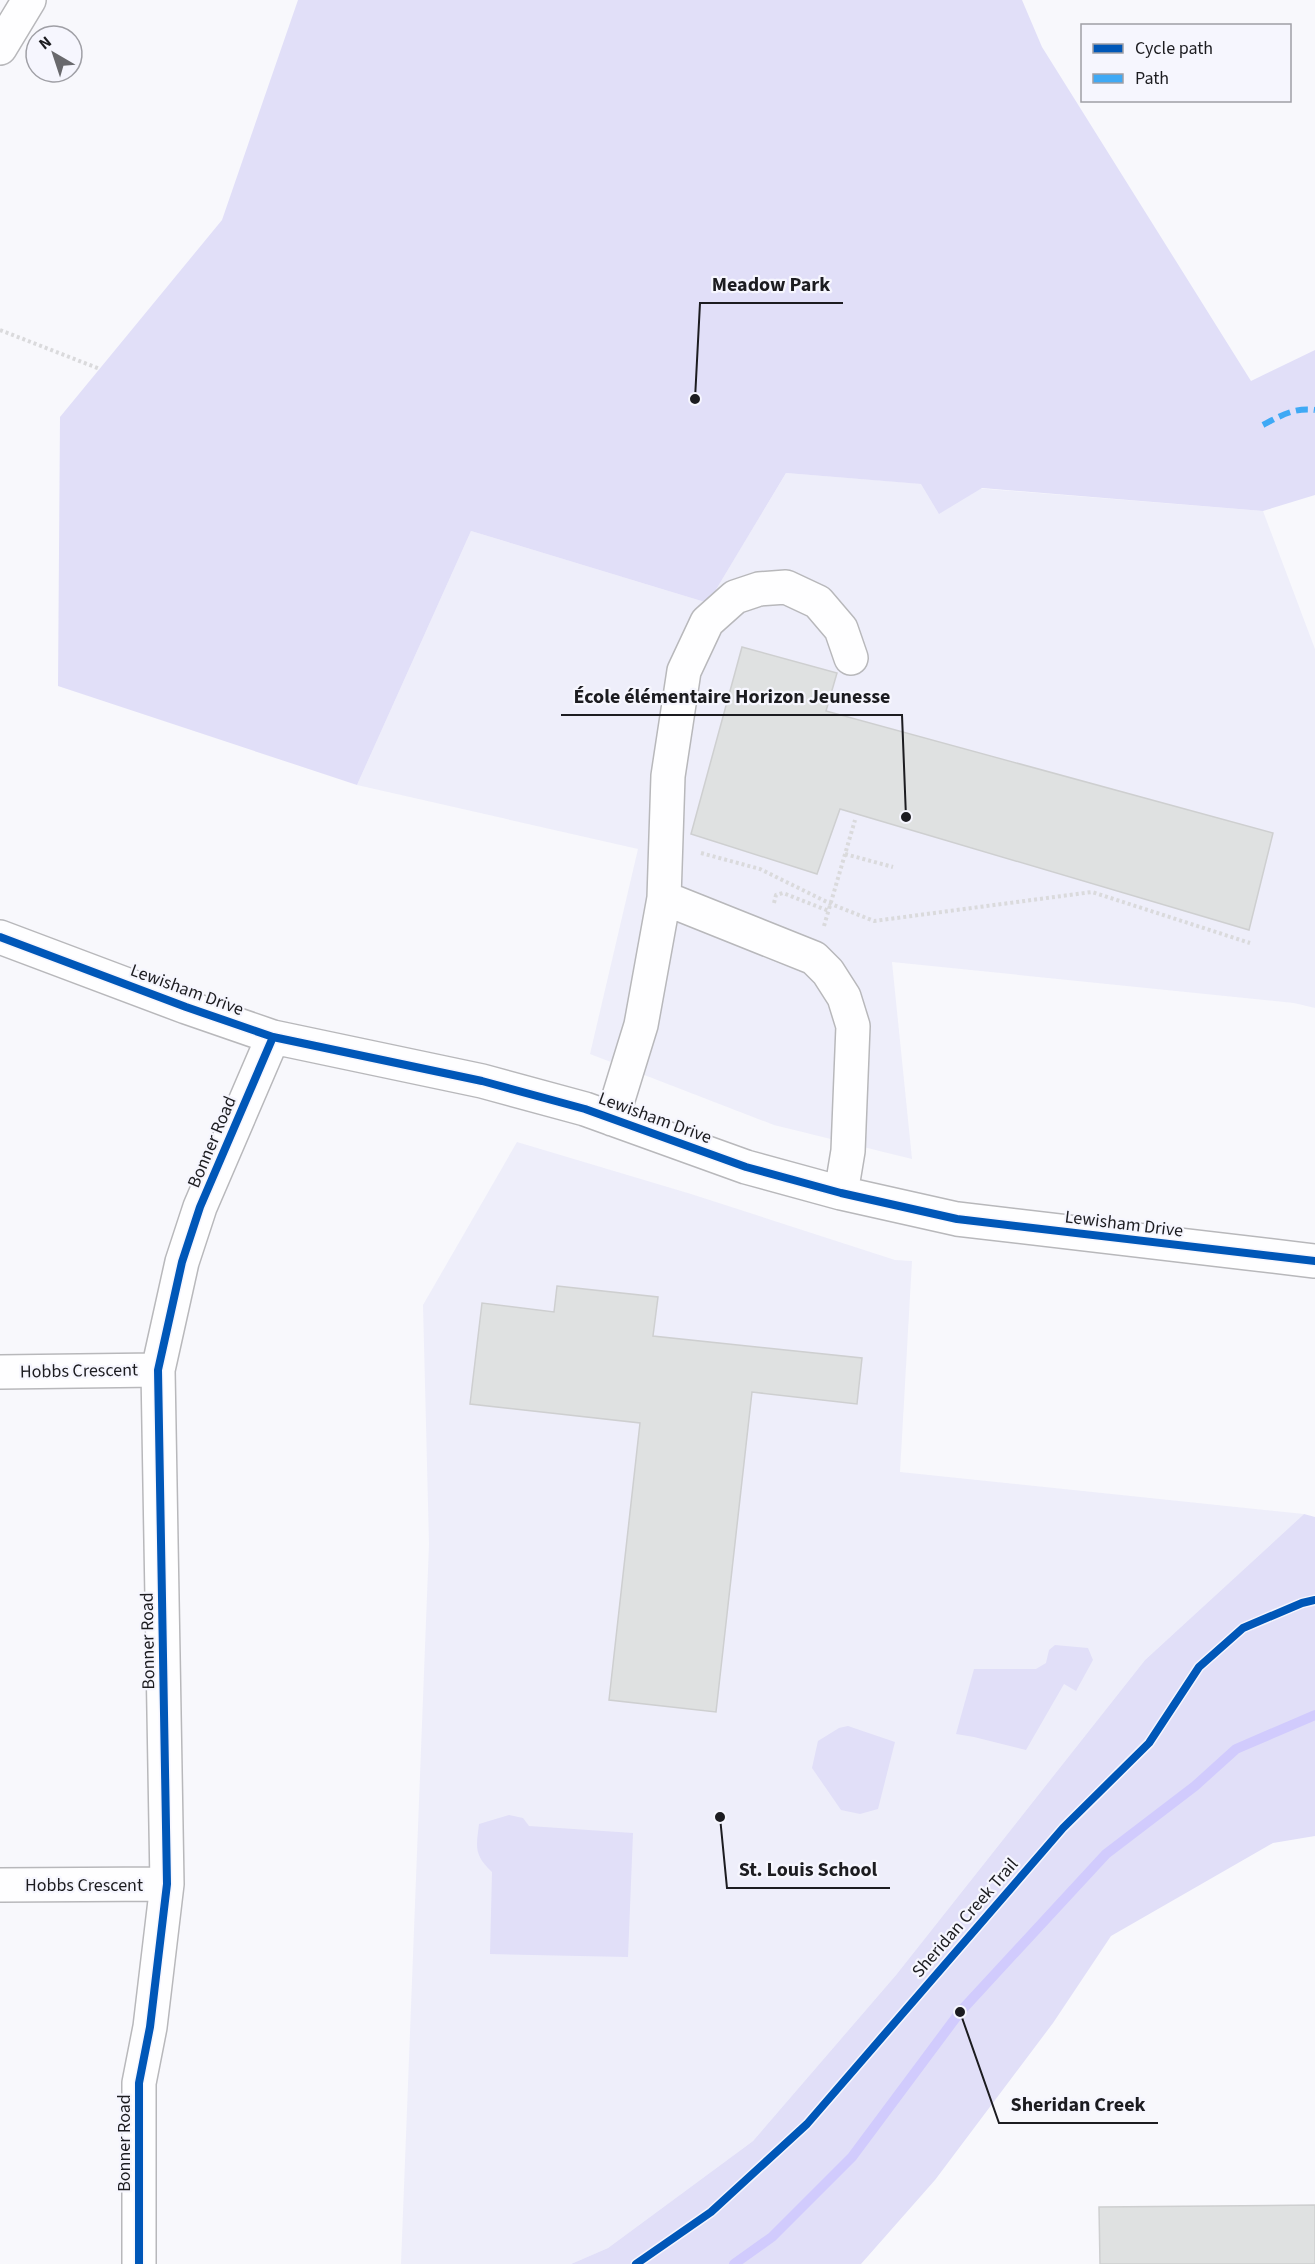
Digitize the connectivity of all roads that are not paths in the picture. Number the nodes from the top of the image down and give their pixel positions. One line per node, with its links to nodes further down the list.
1 (28, 0): 2 (street)
2 (0, 48)
3 (851, 658): 4 (street)
4 (664, 898): 7 (street); 8 (street)
5 (0, 937): 6 (street, Lewisham Drive)
6 (273, 1037): 7 (street, Lewisham Drive); 10 (street, Bonner Road)
7 (612, 1119): 8 (street, Lewisham Drive)
8 (841, 1193): 9 (street, Lewisham Drive)
9 (1315, 1261)
10 (158, 1370): 11 (street, Hobbs Crescent); 12 (street, Bonner Road)
11 (0, 1372)
12 (167, 1884): 13 (street, Hobbs Crescent); 14 (street, Bonner Road)
13 (0, 1885)
14 (139, 2264)

